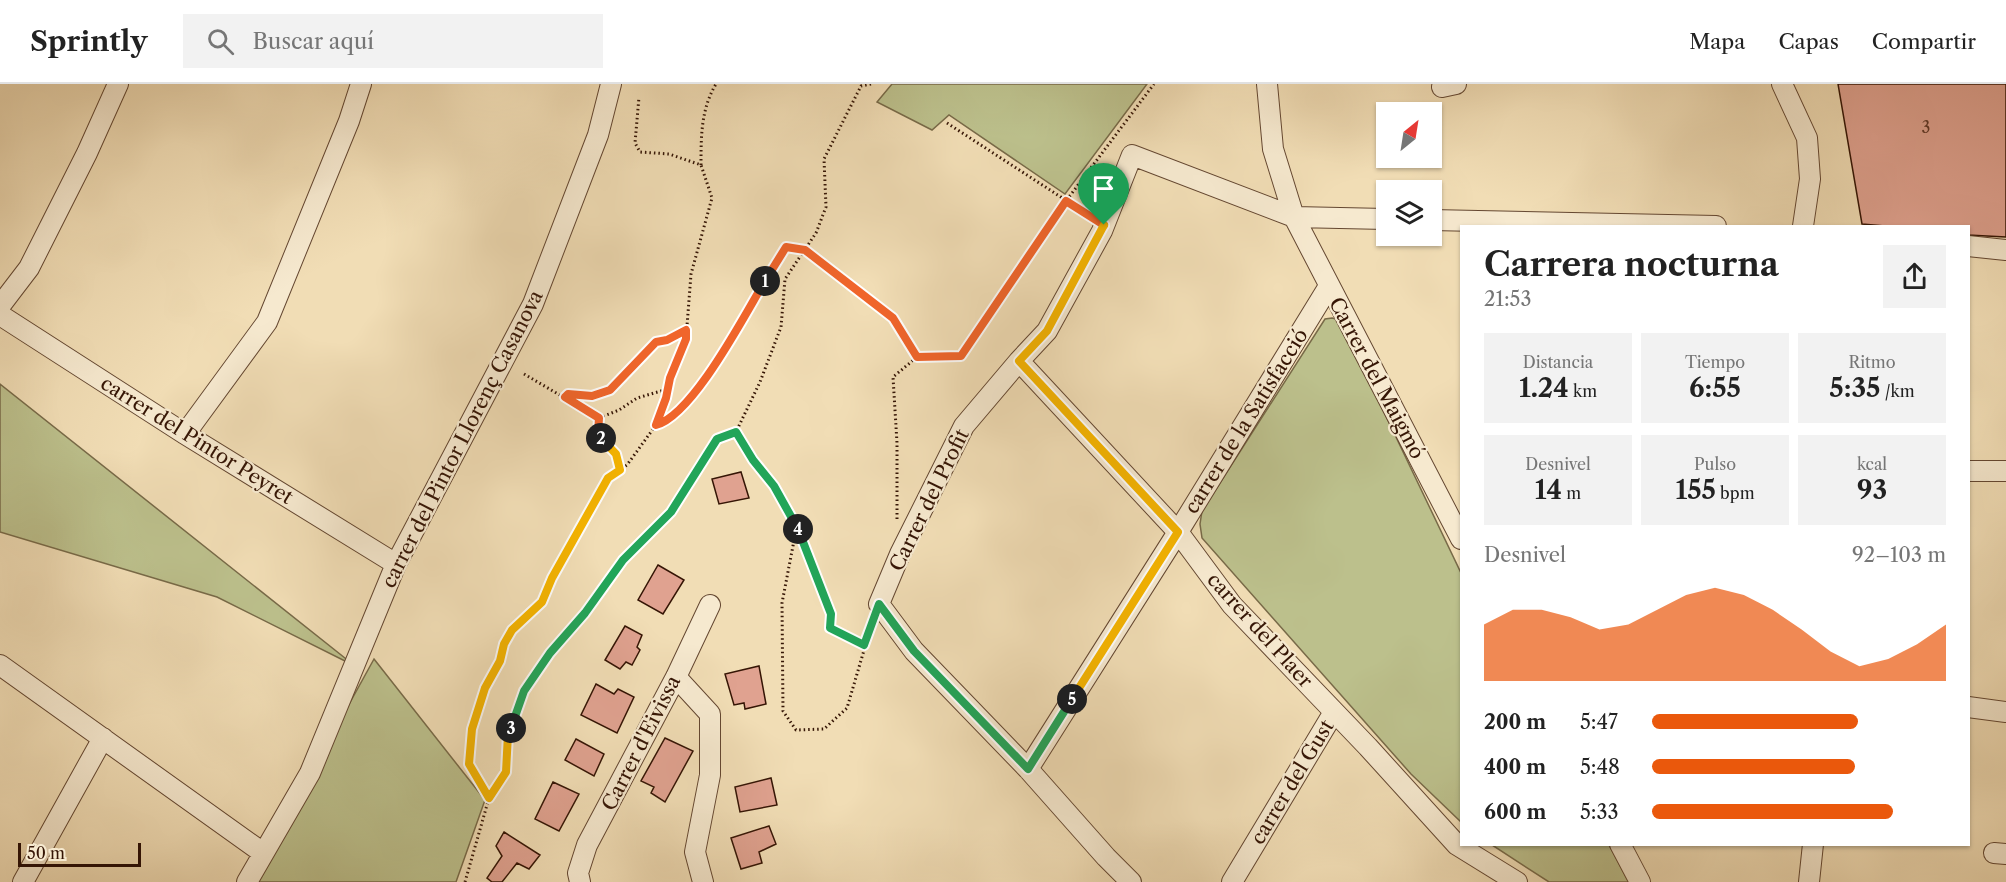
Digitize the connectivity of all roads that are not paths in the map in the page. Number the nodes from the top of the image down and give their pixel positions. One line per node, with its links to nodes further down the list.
1 (118, 84): 14 (street)
2 (361, 84): 17 (street)
3 (611, 84): 22 (street, carrer del Pintor Llorenç Casanova)
4 (1267, 84): 6 (street, Carrer del Maigmó)
5 (1782, 84): 10 (street)
6 (1294, 217): 7 (street); 13 (street, Carrer del Maigmó); 16 (street, Carrer del Profit)
7 (1376, 219)
8 (1442, 220): 9 (street)
9 (1668, 225)
10 (1803, 225)
11 (1970, 246): 12 (street)
12 (2006, 250)
13 (1329, 285): 20 (street, carrer de la Satisfacció); 21 (street, Carrer del Maigmó)
14 (0, 306)
15 (0, 315): 17 (street, carrer del Pintor Peyret)
16 (1019, 361): 20 (street, carrer del Plaer); 30 (street, Carrer del Profit)
17 (185, 434): 22 (street, carrer del Pintor Peyret)
18 (1970, 471): 19 (street)
19 (2006, 471)
20 (1178, 532): 27 (street, carrer del Plaer); 30 (street, carrer de la Satisfacció)
21 (1460, 537)
22 (396, 564): 33 (street, carrer del Pintor Llorenç Casanova)
23 (710, 605): 25 (street, Carrer d'Eivissa)
24 (0, 665): 29 (street)
25 (676, 677): 36 (street, Carrer d'Eivissa); 37 (street)
26 (1970, 707): 28 (street)
27 (1334, 712): 39 (street, carrer del Gust); 40 (street, carrer del Plaer)
28 (2006, 712)
29 (103, 738): 33 (street); 34 (street)
30 (1028, 769): 38 (street)
31 (1621, 846): 41 (street)
32 (1813, 846): 42 (street)
33 (263, 854): 35 (street, carrer del Pintor Llorenç Casanova)
34 (23, 882)
35 (247, 882)
36 (580, 882)
37 (703, 882)
38 (1131, 882)
39 (1232, 882)
40 (1517, 882)
41 (1640, 882)
42 (1809, 882)

